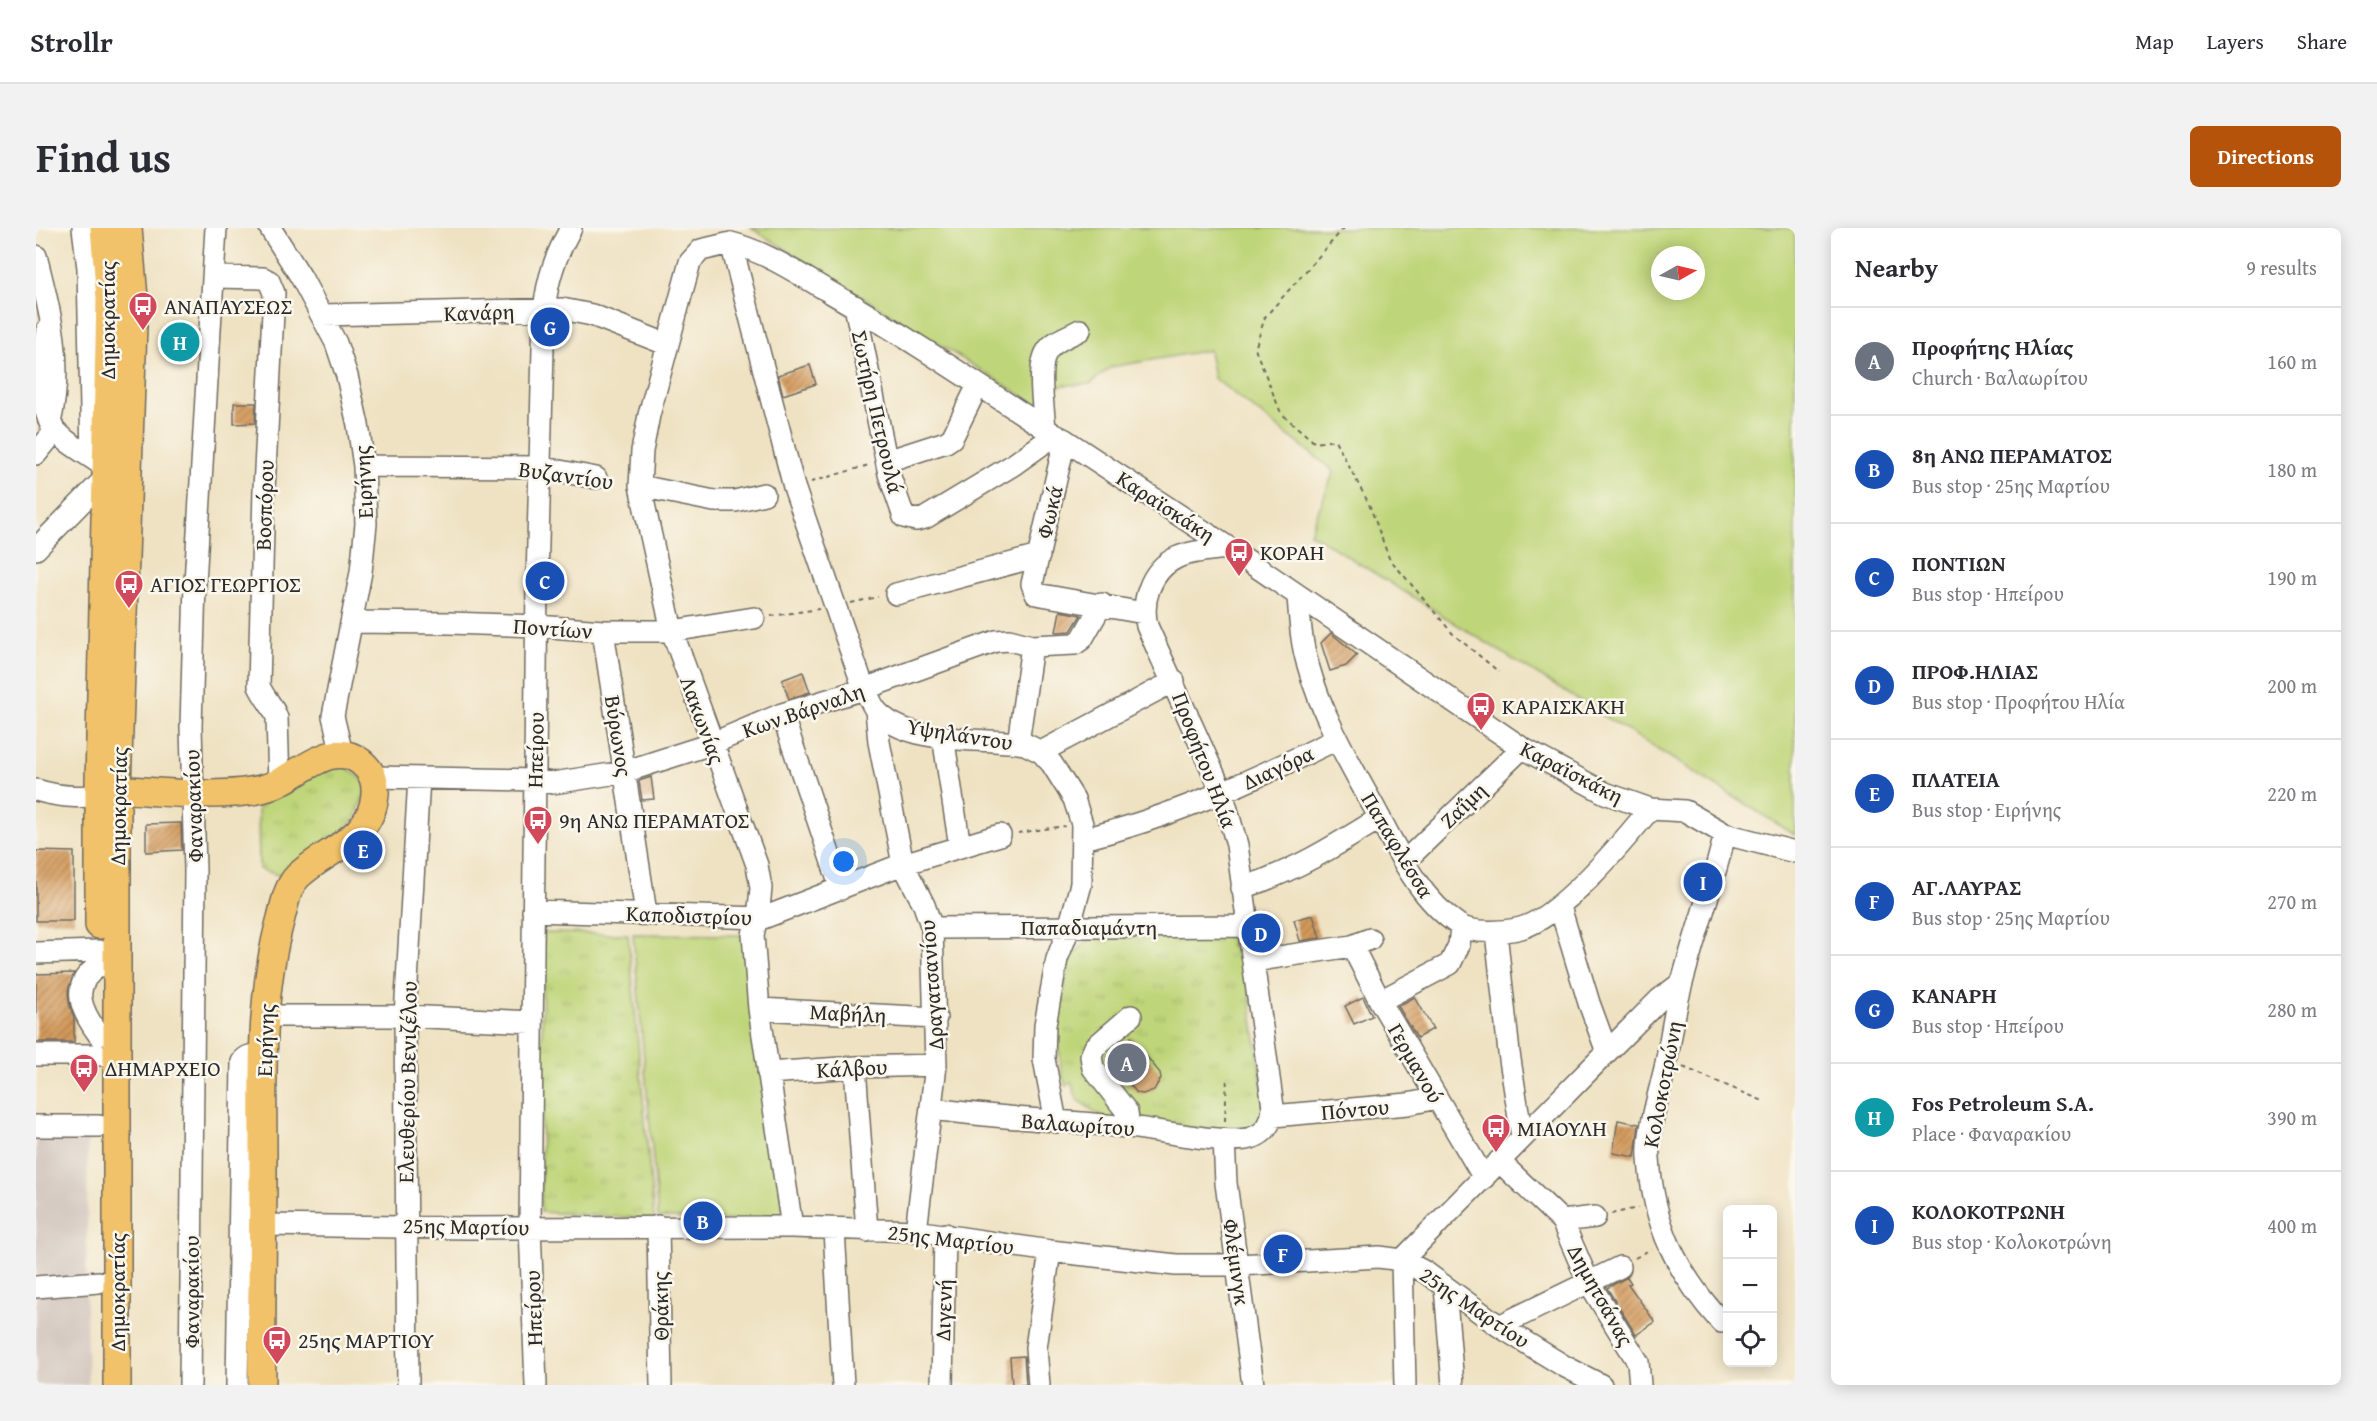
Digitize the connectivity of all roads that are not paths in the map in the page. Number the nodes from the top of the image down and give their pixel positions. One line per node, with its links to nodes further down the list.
1 (83, 228): 23 (street)
2 (104, 228): 23 (main road, Δημοκρατίας)
3 (128, 228): 57 (main road, Δημοκρατίας)
4 (216, 228): 9 (street, Φαναρακίου)
5 (270, 228): 13 (street, Ειρήνης)
6 (571, 228): 12 (street, Ηπείρου)
7 (731, 243): 10 (street, Καραϊσκάκη); 15 (street, Λακωνίας); 41 (street, Υψηλάντου)
8 (36, 256): 11 (street)
9 (213, 277): 53 (street, Βοσπόρου); 59 (street, Φαναρακίου)
10 (855, 306): 16 (street, Καραϊσκάκη); 20 (street, Σωτήρη Πετρουλά)
11 (45, 310): 17 (street)
12 (544, 310): 13 (street, Κανάρη); 15 (street, Κανάρη); 22 (street, Ηπείρου)
13 (322, 315): 21 (street, Ειρήνης)
14 (1080, 330): 18 (street, Φωκά)
15 (666, 344): 25 (street, Λακωνίας)
16 (978, 385): 18 (street, Καραϊσκάκη); 20 (street)
17 (53, 427): 19 (street); 23 (street)
18 (1055, 435): 20 (street, Σωτήρη Πετρουλά); 27 (street, Καραϊσκάκη); 29 (street, Φωκά)
19 (36, 454)
20 (887, 461)
21 (364, 466): 22 (street, Βυζαντίου); 35 (street, Ειρήνης)
22 (539, 466): 24 (street, Βυζαντίου); 36 (street, Ηπείρου)
23 (101, 467): 28 (street); 57 (main road, Δημοκρατίας)
24 (596, 478)
25 (640, 486): 26 (street, Βυζαντίου); 38 (street, Λακωνίας)
26 (764, 494)
27 (1228, 548): 31 (street, Καραϊσκάκη); 33 (street)
28 (36, 549)
29 (1039, 556): 30 (street); 32 (street, Φωκά)
30 (896, 594)
31 (1298, 597): 45 (street, Παπαφλέσσα); 48 (street, Καραϊσκάκη)
32 (1102, 604): 33 (street); 39 (street, Κων.Βάρναλη)
33 (1144, 613): 40 (street, Προφήτου Ηλία)
34 (754, 618): 38 (street, Ποντίων)
35 (352, 622): 36 (street, Ποντίων); 50 (street, Ειρήνης)
36 (537, 626): 37 (street, Ποντίων); 56 (street, Ηπείρου)
37 (603, 631): 38 (street, Ποντίων); 51 (street, Βύρωνος)
38 (672, 631): 47 (street, Λακωνίας)
39 (1032, 646): 41 (street, Κων.Βάρναλη); 46 (street)
40 (1174, 681): 49 (street); 60 (street, Προφήτου Ηλία)
41 (864, 689): 42 (street, Υψηλάντου); 43 (street, Κων.Βάρναλη)
42 (876, 710): 44 (street, Υψηλάντου); 69 (street, Δραγατσανίου)
43 (782, 714): 47 (street, Κων.Βάρναλη); 71 (street)
44 (943, 736): 46 (street, Υψηλάντου); 66 (street)
45 (1336, 740): 60 (street, Διαγόρα); 62 (street, Παπαφλέσσα)
46 (1018, 743): 49 (street, Υψηλάντου)
47 (711, 744): 51 (street, Κων.Βάρναλη); 75 (street, Λακωνίας)
48 (1522, 748): 61 (street, Καραϊσκάκη); 68 (street, Ζαΐμη)
49 (1041, 752): 63 (street, Υψηλάντου)
50 (342, 754): 53 (main road); 54 (main road)
51 (624, 772): 56 (street, Κων.Βάρναλη); 74 (street, Βύρωνος)
52 (36, 783): 57 (street)
53 (279, 783): 59 (main road)
54 (374, 784): 55 (street, Κων.Βάρναλη); 87 (main road, Ειρήνης)
55 (419, 785): 56 (street, Κων.Βάρναλη); 88 (street, Ελευθερίου Βενιζέλου)
56 (535, 786): 73 (street, Ηπείρου)
57 (105, 789): 58 (street); 59 (main road); 82 (main road, Δημοκρατίας); 132 (main road, Δημοκρατίας)
58 (36, 790)
59 (193, 792): 133 (street, Φαναρακίου)
60 (1222, 792): 63 (street, Διαγόρα); 70 (street, Προφήτου Ηλία)
61 (1650, 809): 64 (street, Καραϊσκάκη); 72 (street)
62 (1380, 818): 68 (street, Παπαφλέσσα); 70 (street)
63 (1082, 832): 79 (street, Υψηλάντου)
64 (1725, 834): 67 (street, Καραϊσκάκη); 84 (street, Κολοκοτρώνη)
65 (1000, 835): 66 (street, Καποδιστρίου)
66 (960, 847): 69 (street, Καποδιστρίου)
67 (1795, 852)
68 (1404, 862): 77 (street, Παπαφλέσσα)
69 (903, 864): 71 (street, Καποδιστρίου); 78 (street, Δραγατσανίου)
70 (1242, 888): 76 (street, Προφήτου Ηλία)
71 (840, 889): 75 (street, Καποδιστρίου)
72 (1560, 907): 80 (street); 93 (street)
73 (533, 911): 74 (street, Καποδιστρίου); 91 (street, Ηπείρου)
74 (646, 913): 75 (street, Καποδιστρίου)
75 (756, 918): 86 (street, Λακωνίας)
76 (1246, 926): 79 (street, Παπαδιαμάντη); 83 (street, Προφήτου Ηλία)
77 (1461, 927): 80 (street); 85 (street)
78 (932, 928): 79 (street, Παπαδιαμάντη); 90 (street, Δραγατσανίου)
79 (1069, 928): 102 (street, Υψηλάντου)
80 (1496, 932): 106 (street)
81 (36, 953): 82 (street)
82 (99, 958): 92 (main road, Δημοκρατίας)
83 (1253, 961): 85 (street, Γερμανού); 101 (street, Προφήτου Ηλία)
84 (1682, 984): 93 (street); 129 (street, Κολοκοτρώνη)
85 (1380, 1001): 99 (street, Γερμανού)
86 (759, 1009): 90 (street, Μαβήλη); 98 (street, Λακωνίας)
87 (265, 1016): 88 (street); 94 (main road, Ειρήνης)
88 (405, 1016): 91 (street); 113 (street, Ελευθερίου Βενιζέλου)
89 (1131, 1016): 105 (street)
90 (936, 1018): 96 (street, Δραγατσανίου)
91 (532, 1022): 115 (street, Ηπείρου)
92 (99, 1045): 95 (street); 104 (main road, Δημοκρατίας)
93 (1607, 1052): 106 (street)
94 (264, 1054): 112 (main road, Ειρήνης); 134 (street)
95 (36, 1055)
96 (936, 1065): 97 (street, Κάλβου); 100 (street, Δραγατσανίου)
97 (855, 1067): 98 (street, Κάλβου); 118 (street)
98 (768, 1073): 116 (street, Λακωνίας)
99 (1437, 1098): 101 (street, Πόντου); 109 (street, Γερμανού)
100 (933, 1109): 102 (street, Βαλαωρίτου); 119 (street, Δραγατσανίου)
101 (1273, 1116): 107 (street)
102 (1056, 1122): 105 (street, Βαλαωρίτου)
103 (36, 1126): 104 (street)
104 (99, 1126): 126 (main road, Δημοκρατίας)
105 (1129, 1127): 107 (street, Βαλαωρίτου)
106 (1522, 1137): 108 (street)
107 (1224, 1139): 123 (street, Φλέμινγκ)
108 (1498, 1161): 109 (street); 111 (street, Δημητσάνας)
109 (1484, 1178): 122 (street)
110 (1595, 1217): 111 (street)
111 (1562, 1221): 125 (street, Δημητσάνας)
112 (263, 1225): 113 (street, 25ης Μαρτίου); 135 (main road, Ειρήνης)
113 (406, 1226): 115 (street, 25ης Μαρτίου); 136 (street, Ελευθερίου Βενιζέλου)
114 (658, 1226): 115 (street, 25ης Μαρτίου); 116 (street, 25ης Μαρτίου); 138 (street, Θράκης)
115 (530, 1227): 137 (street, Ηπείρου)
116 (792, 1227): 117 (street, 25ης Μαρτίου)
117 (834, 1230): 118 (street, 25ης Μαρτίου); 139 (street)
118 (867, 1231): 119 (street, 25ης Μαρτίου)
119 (916, 1232): 120 (street, 25ης Μαρτίου)
120 (945, 1234): 121 (street, 25ης Μαρτίου); 140 (street, Διγενή)
121 (1050, 1251): 123 (street, 25ης Μαρτίου); 141 (street)
122 (1402, 1260): 123 (street, 25ης Μαρτίου); 128 (street, 25ης Μαρτίου); 143 (street)
123 (1238, 1265): 142 (street, Φλέμινγκ)
124 (1620, 1267): 125 (street)
125 (1588, 1281): 130 (street); 146 (street, Δημητσάνας)
126 (99, 1282): 127 (street); 131 (main road, Δημοκρατίας)
127 (36, 1287)
128 (1445, 1287): 130 (street, 25ης Μαρτίου); 144 (street)
129 (1721, 1322)
130 (1498, 1326): 145 (street, 25ης Μαρτίου)
131 (99, 1385)
132 (117, 1385)
133 (190, 1385)
134 (237, 1385)
135 (262, 1385)
136 (408, 1385)
137 (536, 1385)
138 (661, 1385)
139 (843, 1385)
140 (942, 1385)
141 (1039, 1385)
142 (1253, 1385)
143 (1406, 1385)
144 (1453, 1385)
145 (1601, 1385)
146 (1640, 1385)

